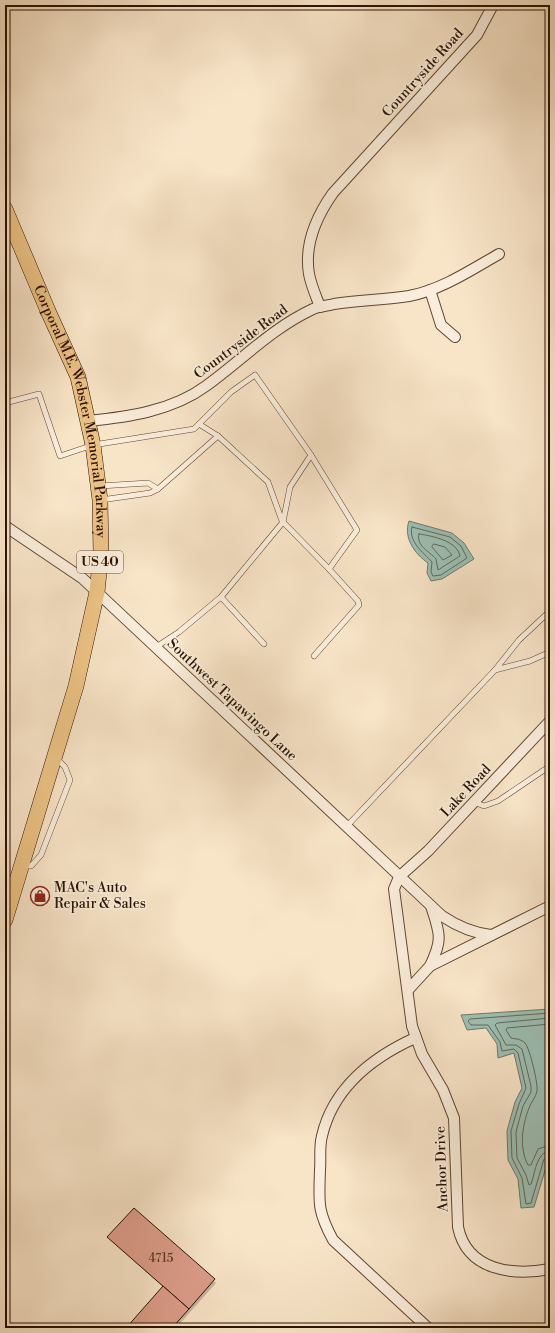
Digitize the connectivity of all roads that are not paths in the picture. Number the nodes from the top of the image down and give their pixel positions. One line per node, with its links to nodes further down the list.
1 (493, 5): 5 (street, Countryside Road)
2 (5, 209): 8 (main road, Corporal M.E. Webster Memorial Parkway / US 40)
3 (499, 254): 4 (street, Countryside Road)
4 (430, 290): 5 (street, Countryside Road); 6 (street)
5 (320, 307): 8 (street, Countryside Road)
6 (455, 337)
7 (5, 403): 11 (lane)
8 (88, 421): 11 (main road, Corporal M.E. Webster Memorial Parkway / US 40)
9 (199, 424): 10 (lane); 11 (lane); 12 (lane)
10 (218, 436): 13 (lane); 15 (lane)
11 (93, 445): 14 (main road, Corporal M.E. Webster Memorial Parkway / US 40)
12 (311, 455): 15 (lane); 17 (lane)
13 (158, 489): 14 (lane); 14 (lane)
14 (99, 493): 18 (main road, Corporal M.E. Webster Memorial Parkway / US 40)
15 (283, 522): 17 (lane); 19 (lane)
16 (5, 526): 18 (street, Southwest Tapawingo Lane)
17 (329, 569): 24 (lane)
18 (97, 592): 22 (street, Southwest Tapawingo Lane); 27 (main road, Corporal M.E. Webster Memorial Parkway / US 40)
19 (221, 597): 21 (lane); 22 (lane)
20 (550, 611): 25 (lane)
21 (264, 644)
22 (156, 647): 30 (street, Southwest Tapawingo Lane)
23 (550, 652): 25 (lane)
24 (314, 656)
25 (494, 670): 30 (lane)
26 (550, 721): 29 (street, Lake Road)
27 (54, 757): 31 (main road, Corporal M.E. Webster Memorial Parkway / US 40); 31 (lane)
28 (550, 766): 29 (lane)
29 (474, 802): 32 (street, Lake Road)
30 (347, 826): 32 (street, Southwest Tapawingo Lane)
31 (22, 865): 35 (main road, Corporal M.E. Webster Memorial Parkway / US 40)
32 (399, 877): 33 (street, Southwest Tapawingo Lane); 38 (street, Anchor Drive)
33 (431, 906): 36 (street); 37 (street)
34 (550, 906): 36 (street)
35 (5, 920)
36 (491, 935): 37 (street)
37 (430, 966): 38 (street)
38 (408, 990): 39 (street, Anchor Drive)
39 (415, 1038): 40 (street, Anchor Drive); 41 (street)
40 (550, 1269)
41 (428, 1328)

